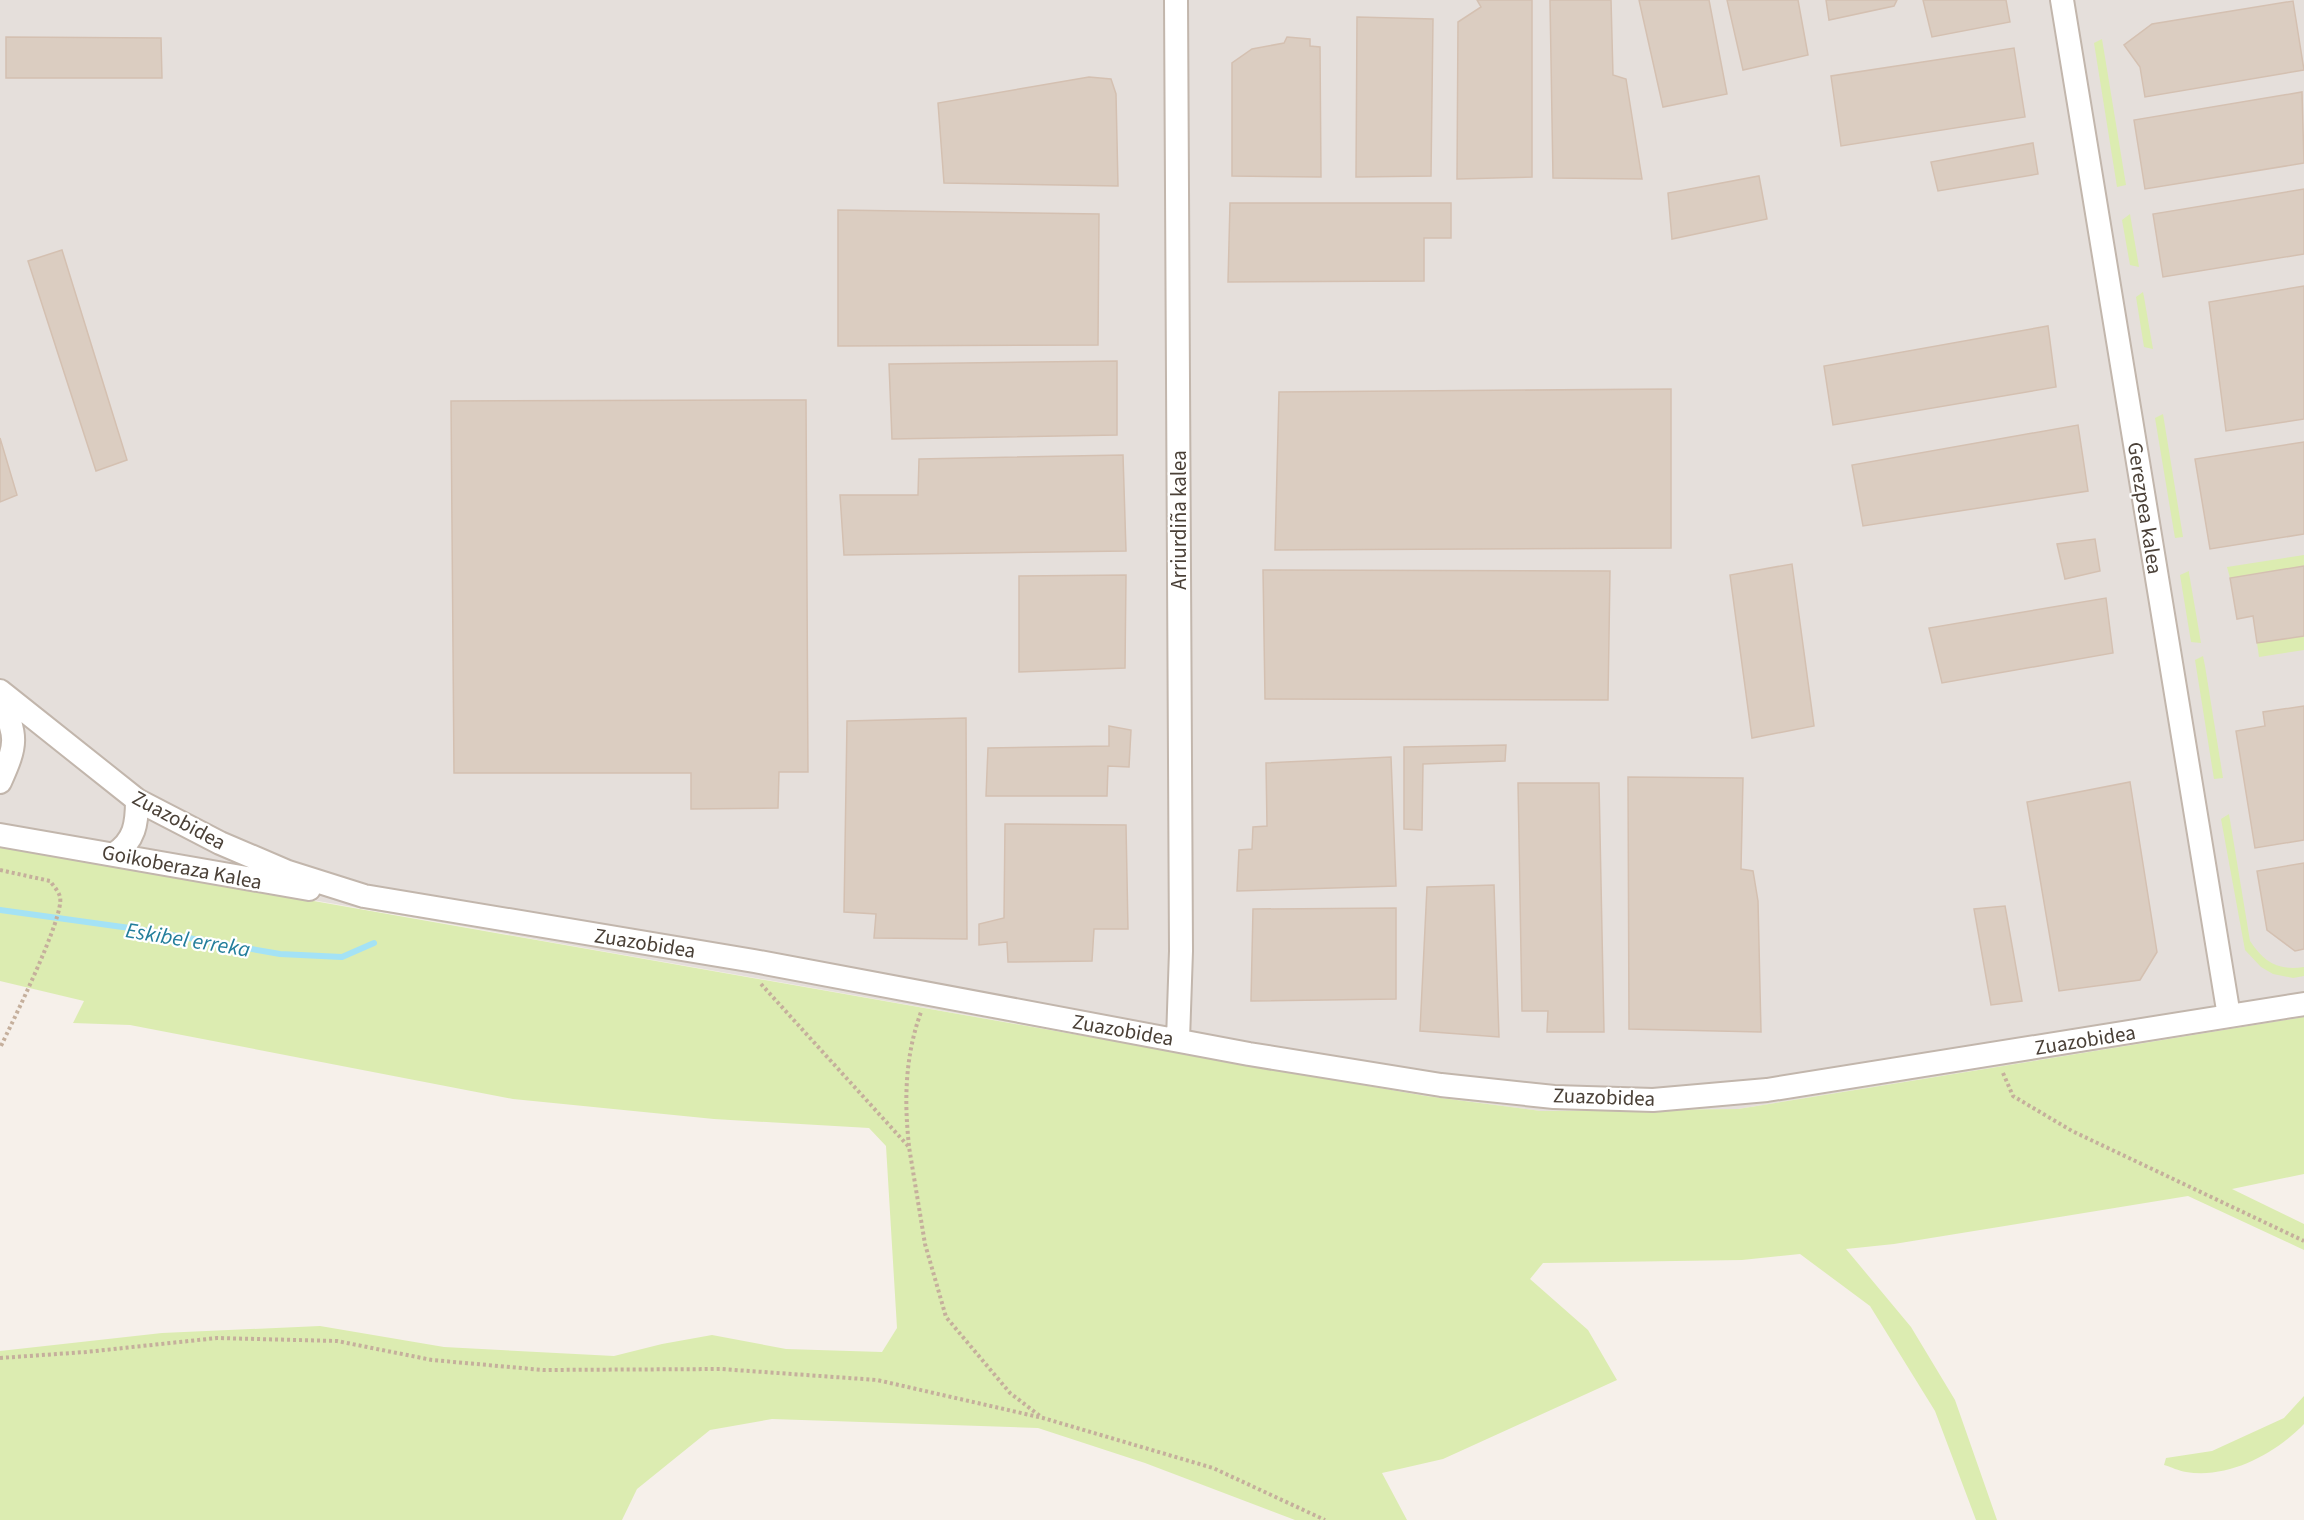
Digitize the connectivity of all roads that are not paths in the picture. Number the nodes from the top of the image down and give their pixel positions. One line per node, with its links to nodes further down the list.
1 (1176, 0): 12 (street, Arriurdiña kalea)
2 (2062, 0): 11 (street, Gerezpea kalea)
3 (0, 691): 6 (street, Zuazobidea)
4 (0, 698): 5 (street)
5 (0, 782)
6 (137, 800): 8 (street); 9 (street, Zuazobidea)
7 (0, 835): 8 (street, Goikoberaza Kalea)
8 (114, 854): 9 (street, Goikoberaza Kalea)
9 (364, 896): 12 (street, Zuazobidea)
10 (2304, 1004): 11 (street, Zuazobidea)
11 (2229, 1016): 12 (street, Zuazobidea)
12 (1178, 1040)

